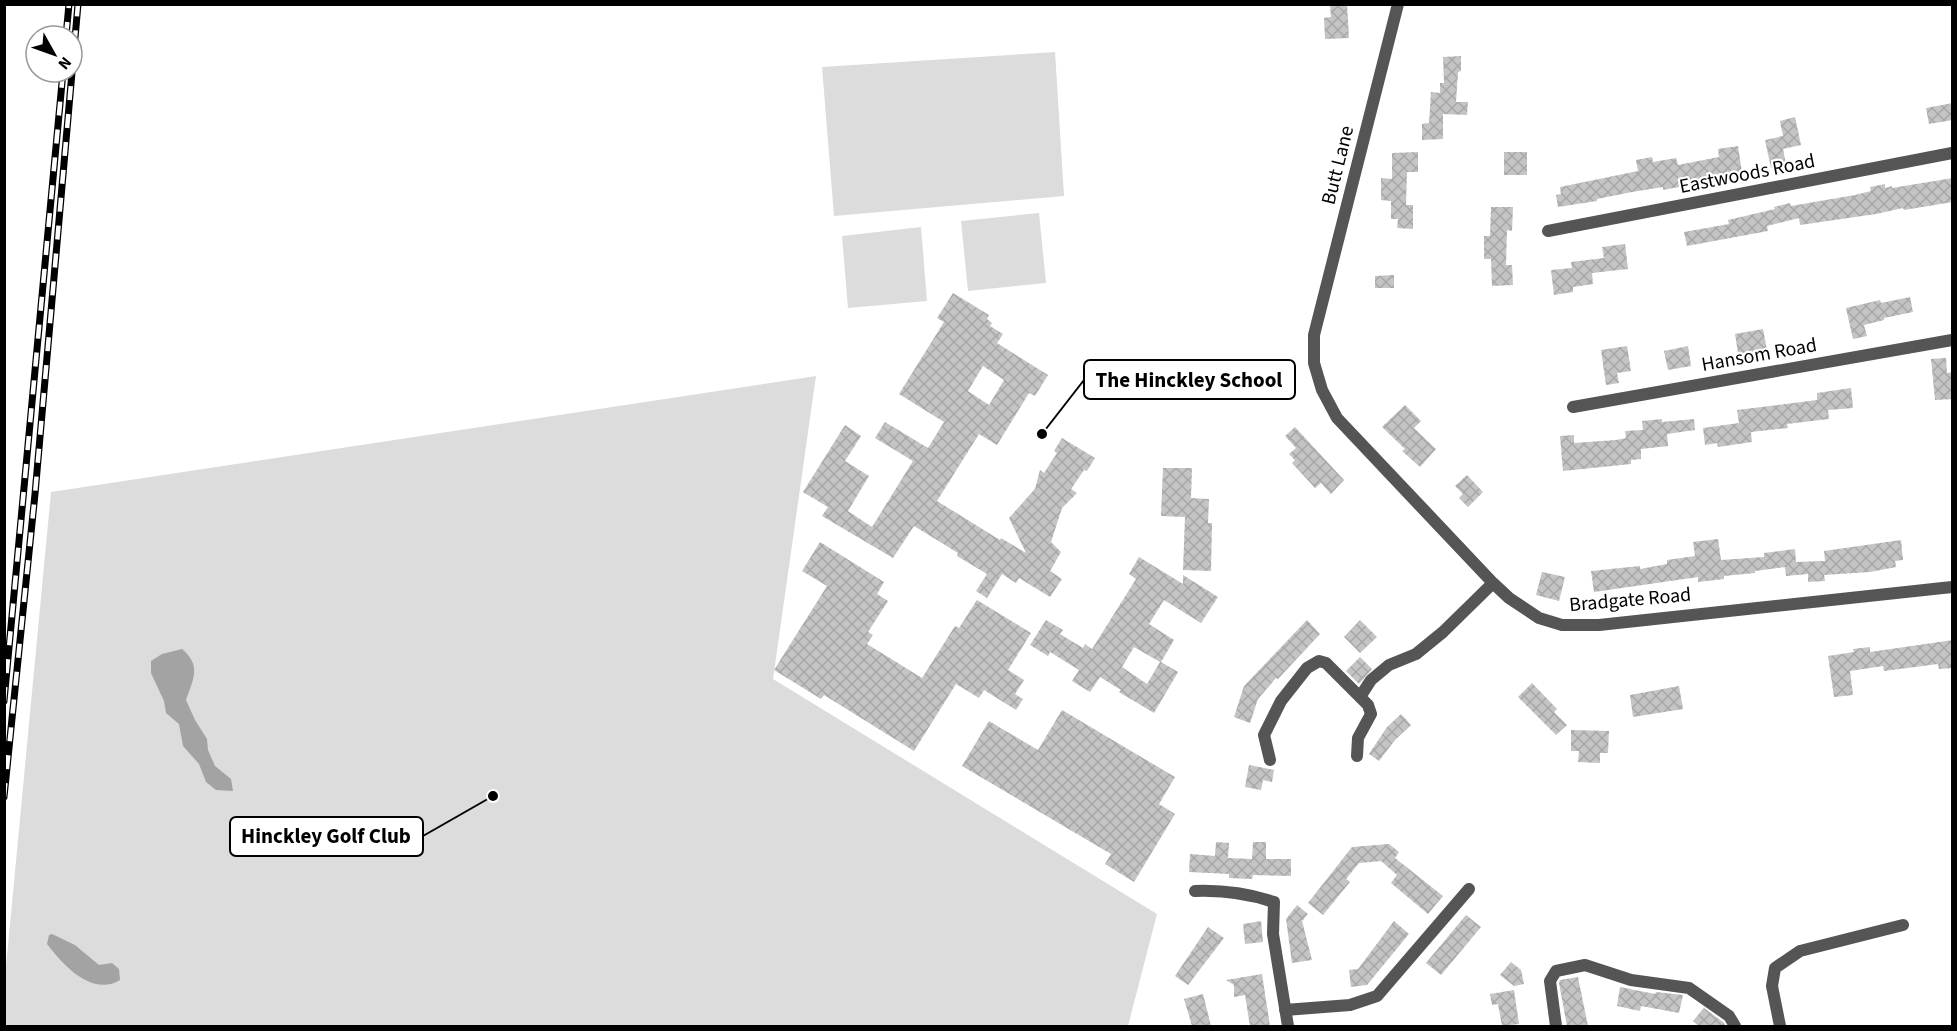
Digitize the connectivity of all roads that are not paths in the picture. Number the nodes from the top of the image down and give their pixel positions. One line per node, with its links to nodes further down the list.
1 (1398, 4): 4 (street, Butt Lane)
2 (1953, 153): 3 (street, Eastwoods Road)
3 (1548, 231)
4 (1314, 335): 7 (street, Bradgate Road)
5 (1953, 340): 6 (street, Hansom Road)
6 (1573, 407)
7 (1492, 583): 8 (street, Bradgate Road); 9 (street)
8 (1953, 587)
9 (1360, 697): 10 (street); 11 (street)
10 (1357, 756)
11 (1270, 760)
12 (1469, 889): 15 (street)
13 (1195, 891): 15 (street)
14 (1903, 925): 19 (street)
15 (1286, 1010): 16 (street)
16 (1288, 1026)
17 (1556, 1026): 18 (street)
18 (1735, 1026)
19 (1780, 1026)

